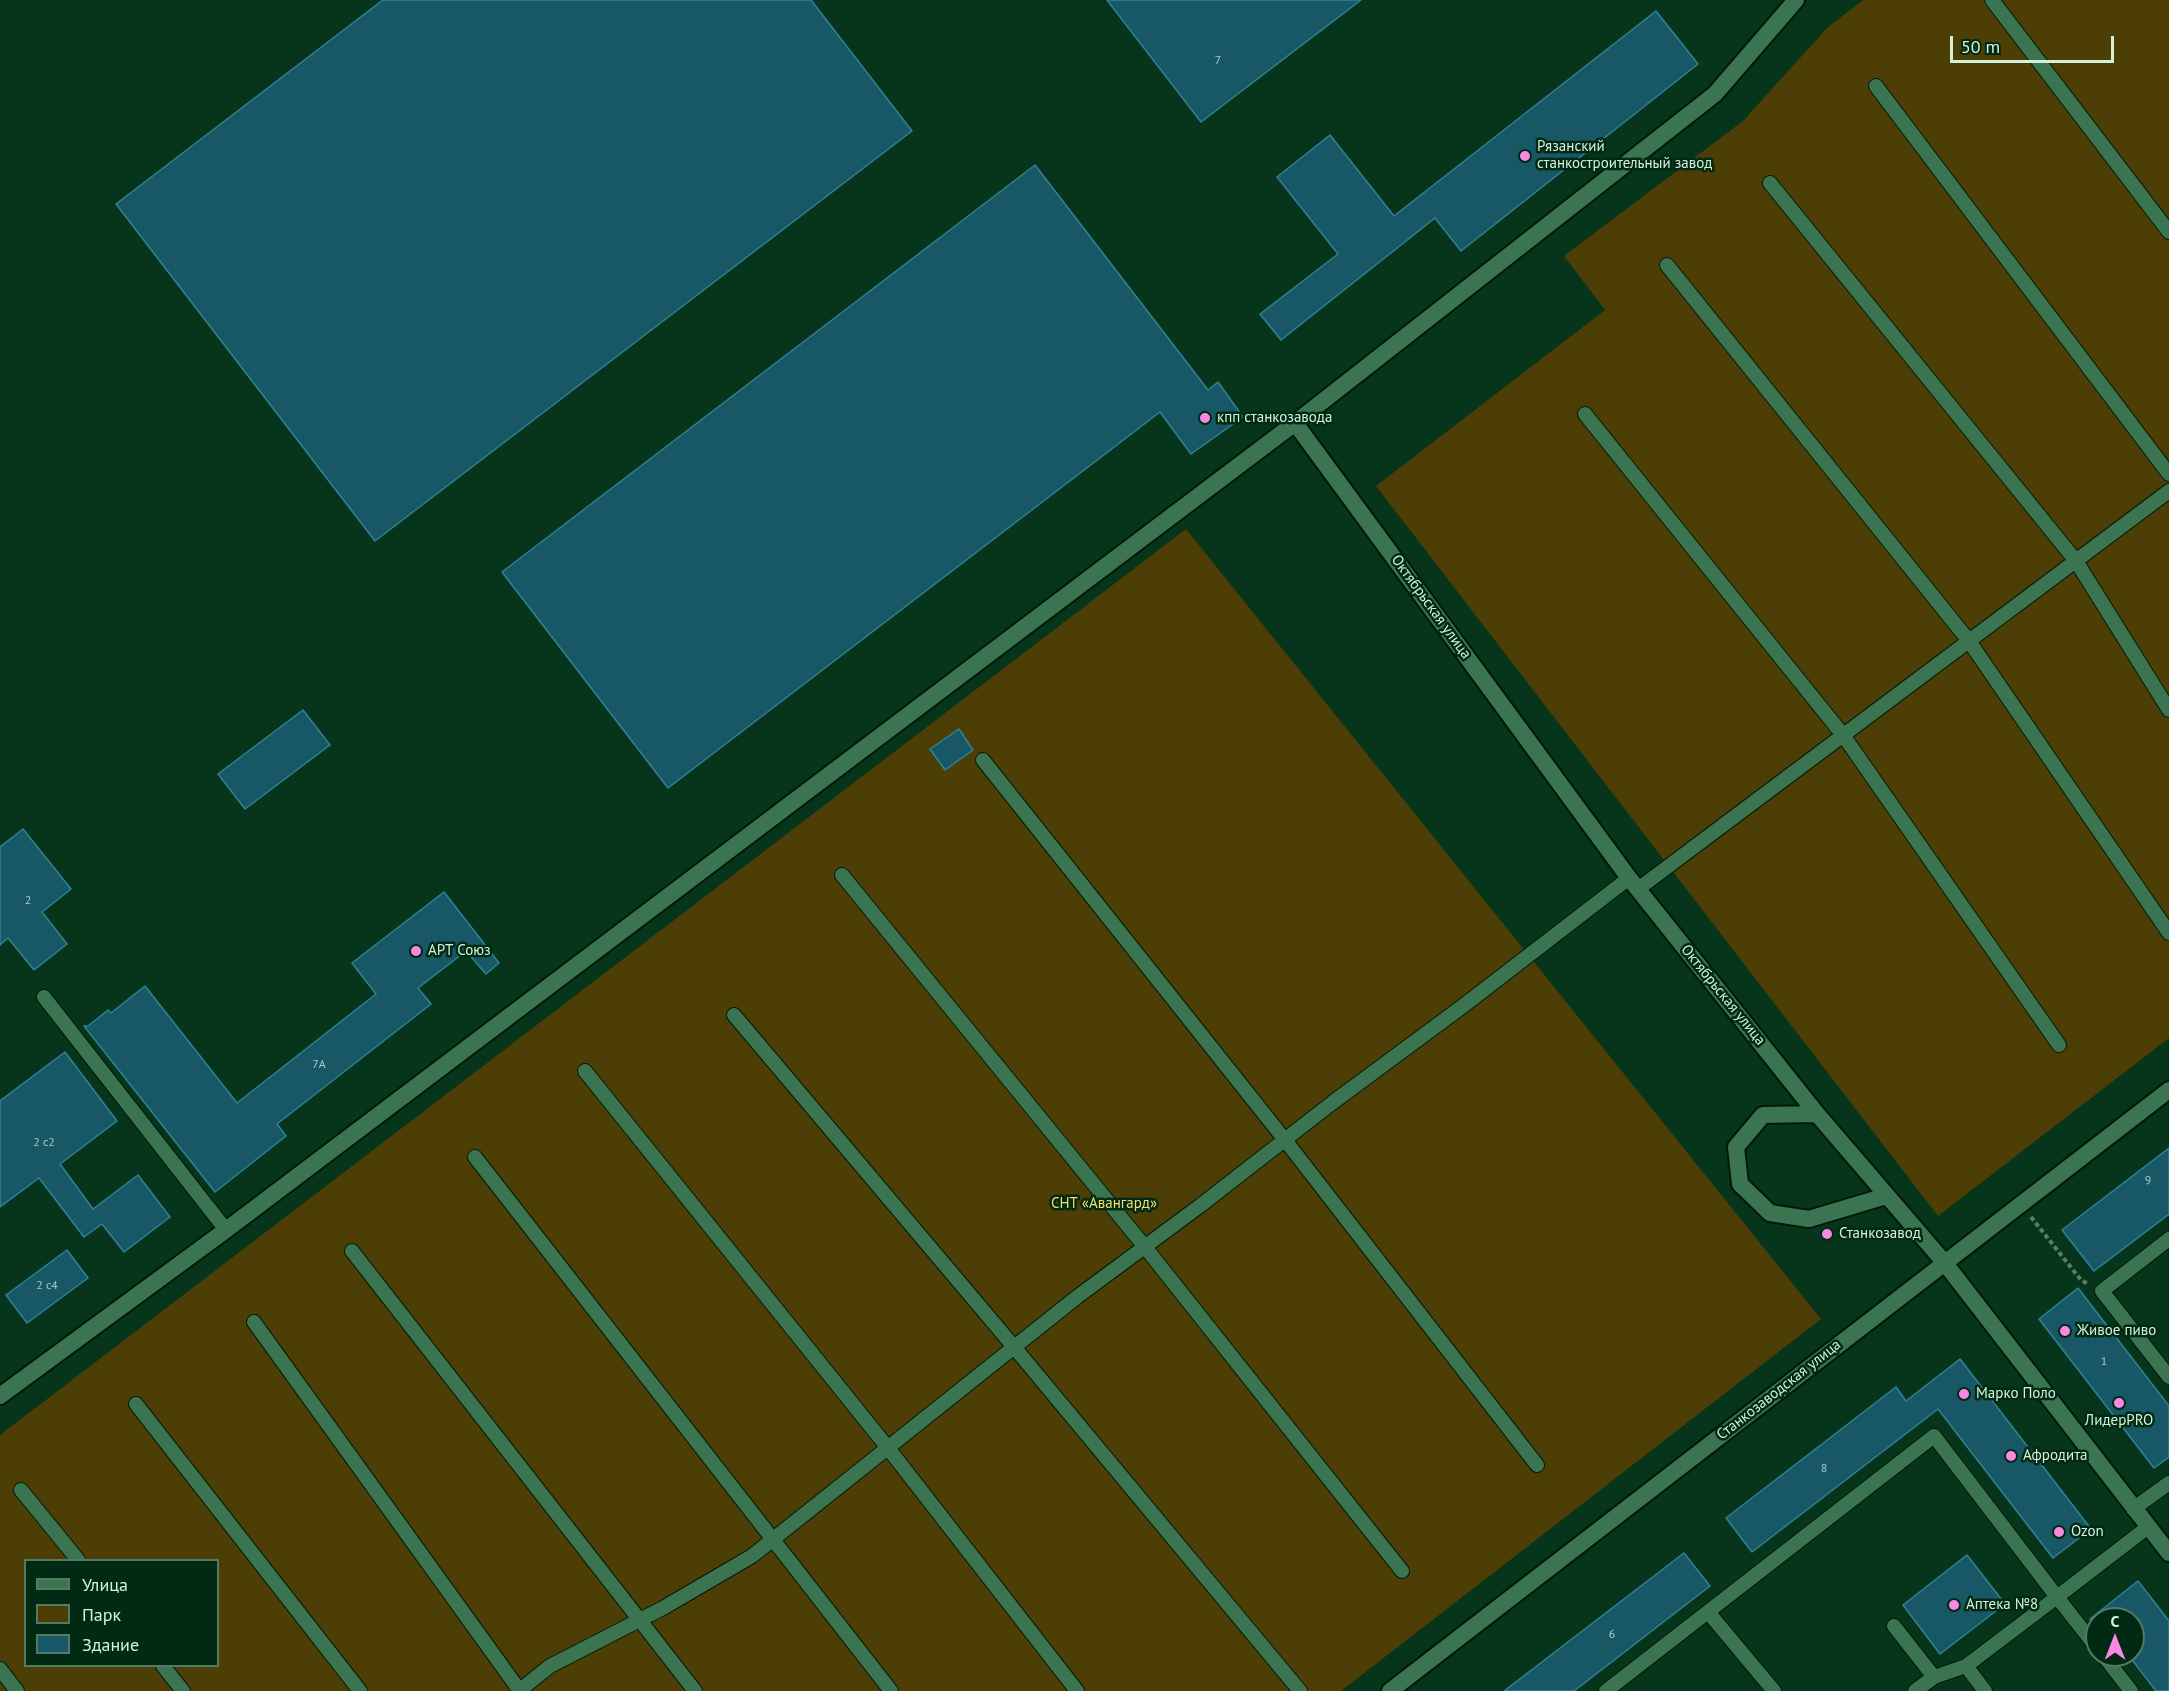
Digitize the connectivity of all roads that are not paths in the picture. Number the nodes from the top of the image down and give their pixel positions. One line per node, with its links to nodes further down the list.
1 (1796, 0): 8 (street)
2 (1992, 0): 5 (lane)
3 (1875, 86): 9 (lane)
4 (1770, 183): 11 (lane)
5 (2169, 232)
6 (1667, 265): 12 (lane)
7 (1585, 414): 14 (lane)
8 (1295, 423): 17 (street, Октябрьская улица); 28 (street)
9 (2169, 474)
10 (2169, 491): 11 (lane)
11 (2076, 561): 12 (lane); 13 (lane)
12 (1969, 640): 14 (lane); 18 (lane)
13 (2169, 710)
14 (1843, 735): 17 (lane); 21 (lane)
15 (982, 760): 25 (lane)
16 (842, 875): 30 (lane)
17 (1634, 883): 24 (street, Октябрьская улица); 25 (lane)
18 (2169, 933)
19 (44, 997): 28 (lane)
20 (734, 1015): 34 (lane)
21 (2059, 1045)
22 (585, 1071): 38 (lane)
23 (2169, 1090): 32 (street, Станкозаводская улица)
24 (1817, 1114): 27 (street, Октябрьская улица); 27 (street)
25 (1285, 1140): 30 (lane); 39 (lane)
26 (475, 1157): 44 (lane)
27 (1886, 1196): 32 (street, Октябрьская улица)
28 (226, 1230): 36 (street)
29 (2169, 1239): 35 (lane)
30 (1144, 1247): 34 (lane); 47 (lane)
31 (352, 1251): 50 (lane)
32 (1944, 1262): 42 (street, Октябрьская улица); 66 (street, Станкозаводская улица)
33 (254, 1322): 61 (lane)
34 (1014, 1347): 38 (lane); 65 (lane)
35 (2169, 1377)
36 (0, 1396)
37 (136, 1404): 60 (lane)
38 (888, 1448): 44 (lane); 64 (lane)
39 (1537, 1465)
40 (2169, 1483): 42 (lane)
41 (21, 1490): 46 (lane)
42 (2133, 1509): 43 (street, Октябрьская улица)
43 (2148, 1527): 45 (street, Октябрьская улица); 48 (lane)
44 (773, 1540): 50 (lane); 63 (lane)
45 (2169, 1554)
46 (77, 1559)
47 (1402, 1571)
48 (2057, 1597): 49 (lane); 52 (lane); 53 (lane)
49 (1708, 1612): 67 (lane); 68 (lane)
50 (639, 1621): 61 (lane); 62 (lane)
51 (1894, 1626): 57 (lane)
52 (2085, 1633)
53 (1966, 1666): 57 (lane); 70 (lane)
54 (165, 1667): 59 (lane)
55 (2112, 1667): 71 (lane)
56 (0, 1669): 58 (lane)
57 (1934, 1677): 69 (lane)
58 (17, 1691)
59 (183, 1691)
60 (360, 1691)
61 (520, 1691)
62 (695, 1691)
63 (891, 1691)
64 (1077, 1691)
65 (1300, 1691)
66 (1390, 1691)
67 (1606, 1691)
68 (1773, 1691)
69 (1915, 1691)
70 (1985, 1691)
71 (2131, 1691)

